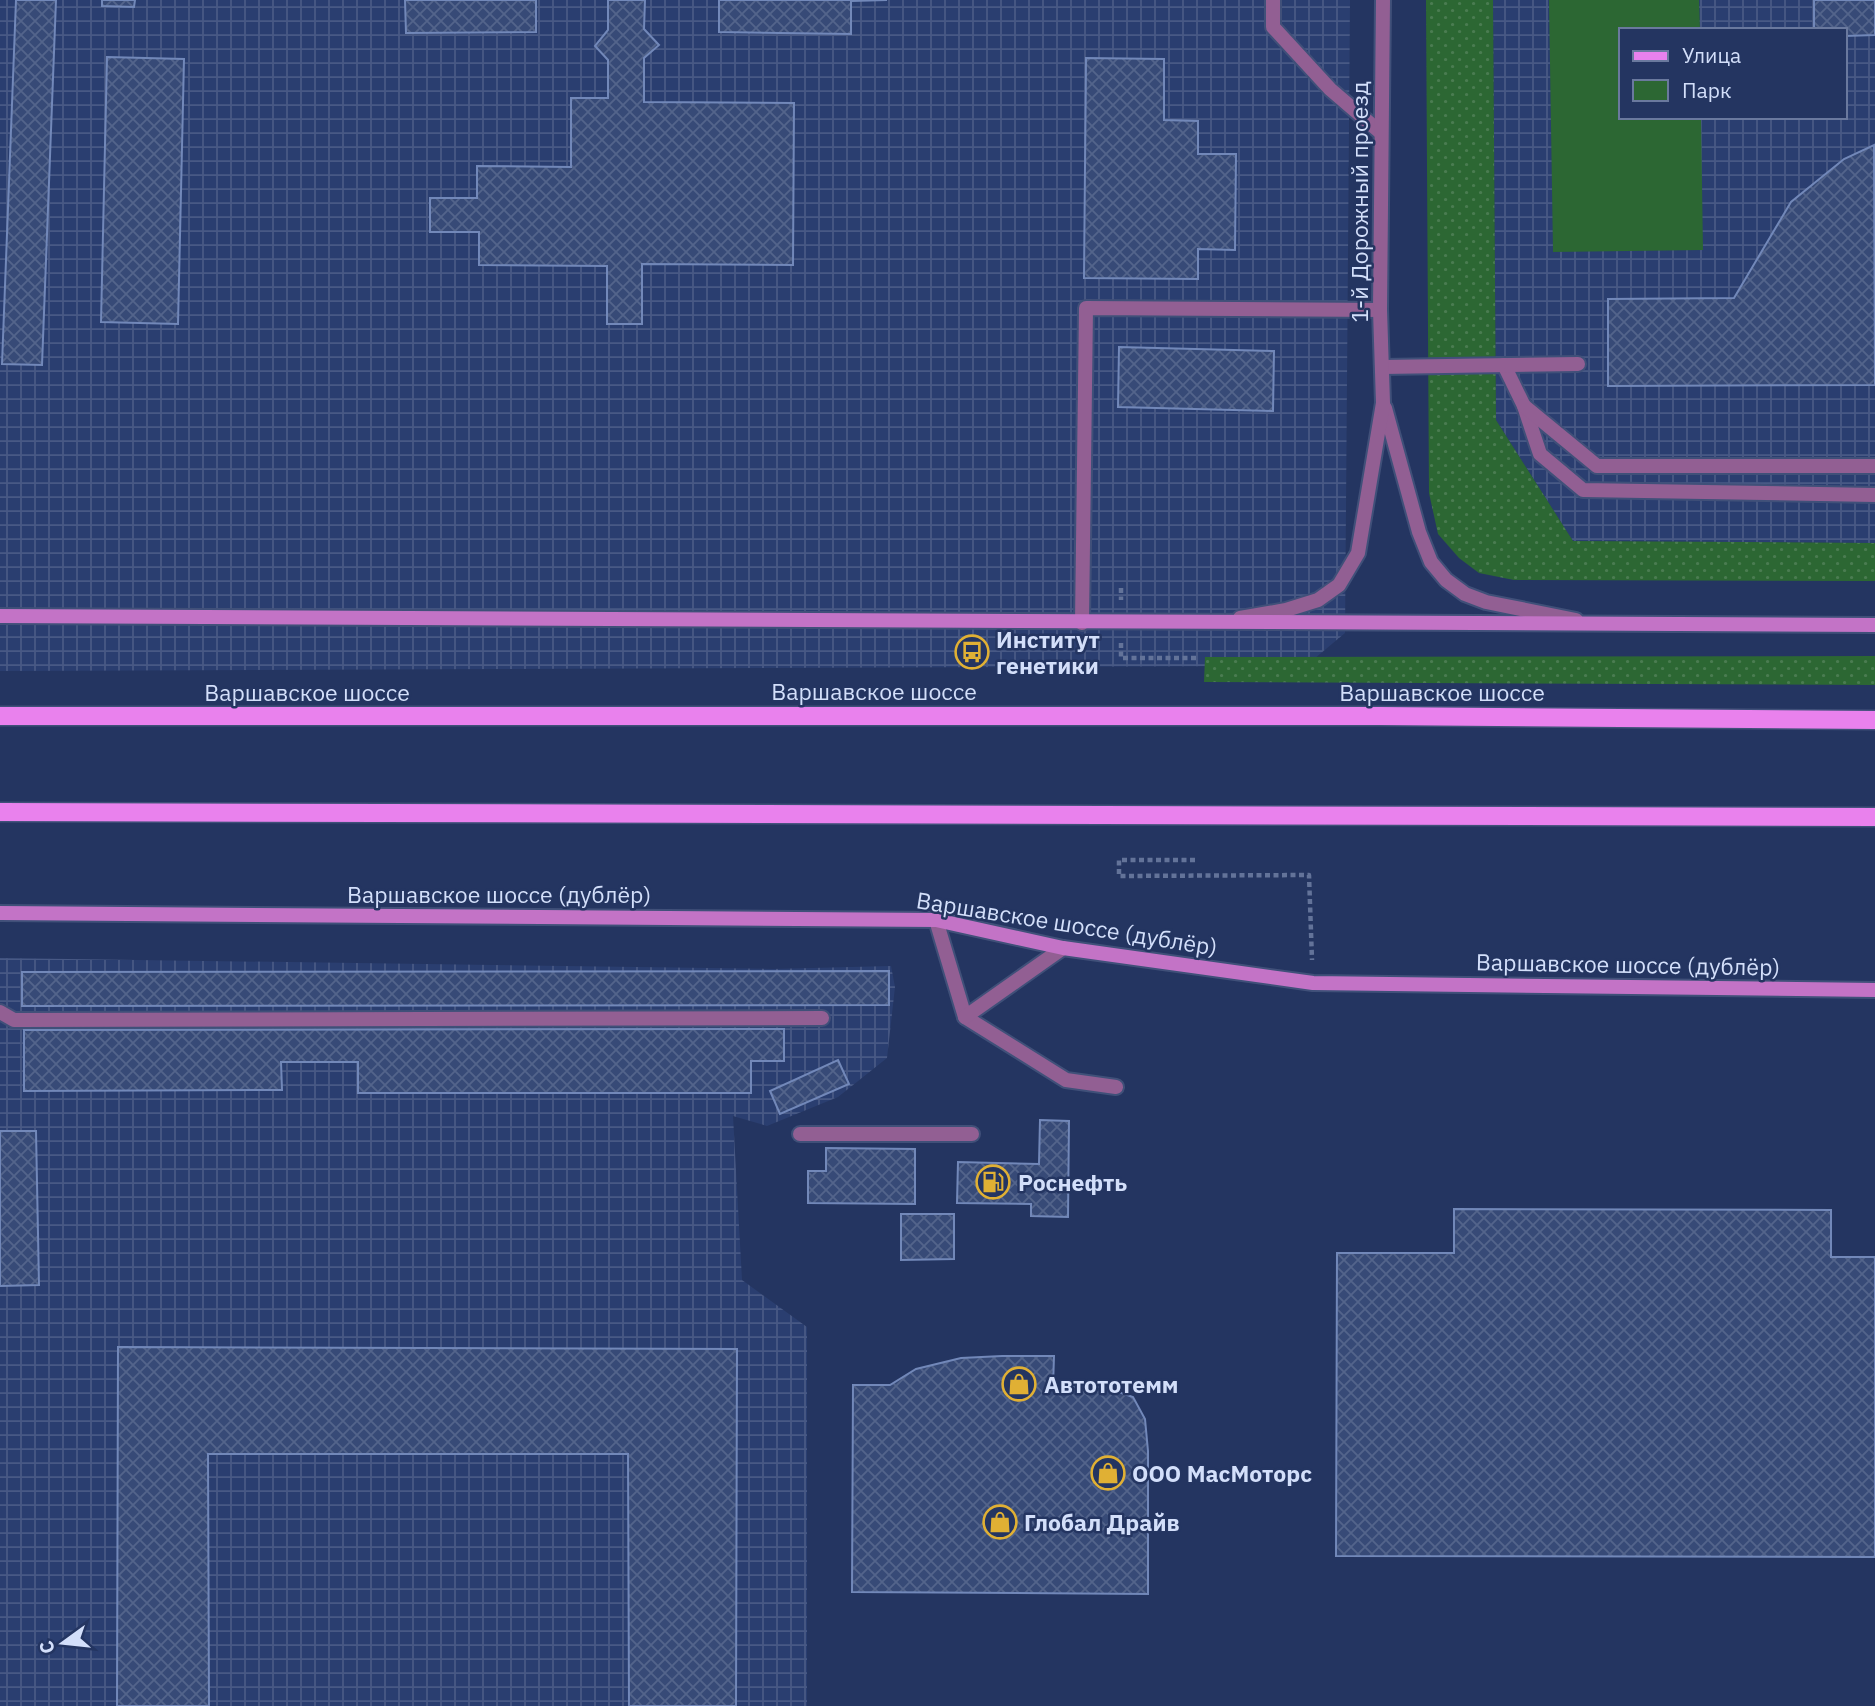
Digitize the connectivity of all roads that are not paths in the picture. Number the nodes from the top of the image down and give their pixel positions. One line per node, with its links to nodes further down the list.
1 (1273, 0): 3 (street)
2 (1383, 0): 3 (street, 1-й Дорожный проезд)
3 (1380, 132): 4 (street, 1-й Дорожный проезд)
4 (1380, 310): 7 (street, 1-й Дорожный проезд); 13 (street)
5 (1578, 364): 6 (street)
6 (1504, 365): 7 (street); 9 (street)
7 (1382, 367): 8 (street, 1-й Дорожный проезд)
8 (1383, 403): 14 (street); 15 (street)
9 (1524, 406): 10 (street); 11 (street)
10 (1875, 466)
11 (1875, 495)
12 (0, 616): 13 (main road)
13 (1083, 623): 14 (main road)
14 (1204, 623): 15 (main road)
15 (1598, 624): 16 (main road)
16 (1875, 625)
17 (0, 716): 18 (main road, Варшавское шоссе)
18 (1875, 720)
19 (0, 812): 20 (main road)
20 (1875, 817)
21 (0, 913): 22 (main road, Варшавское шоссе (дублёр))
22 (936, 920): 23 (main road, Варшавское шоссе (дублёр)); 26 (street)
23 (1063, 948): 24 (main road, Варшавское шоссе (дублёр)); 26 (street)
24 (1875, 990)
25 (0, 1012): 27 (street)
26 (965, 1017): 28 (street)
27 (822, 1018)
28 (1116, 1087)
29 (800, 1134): 30 (street)
30 (972, 1134)

